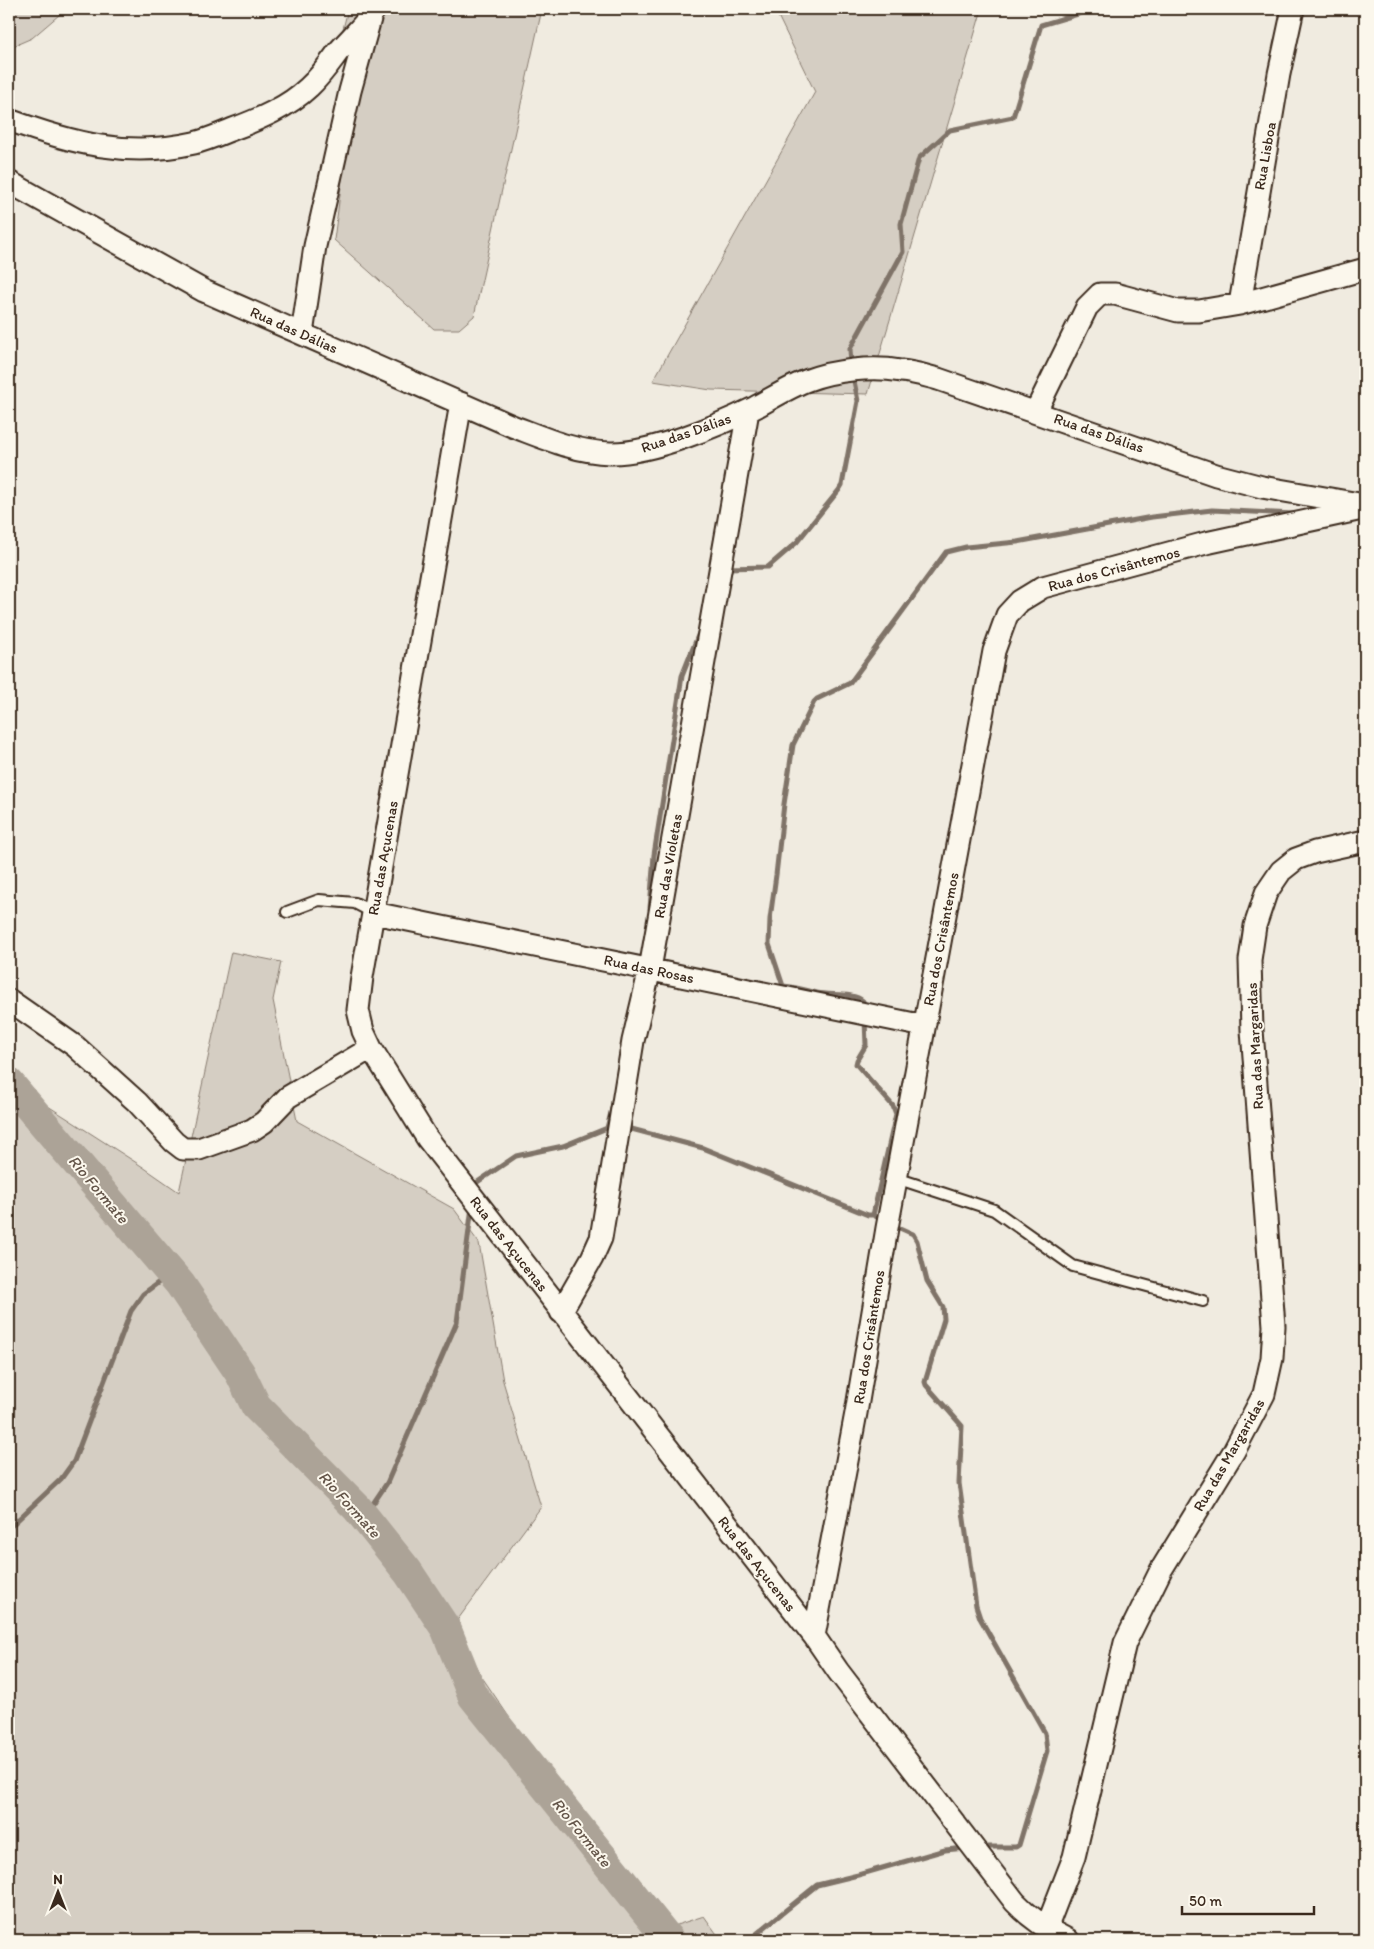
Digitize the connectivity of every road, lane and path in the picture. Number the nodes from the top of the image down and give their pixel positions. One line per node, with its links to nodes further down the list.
1 (1293, 9): 6 (street, Rua Lisboa)
2 (373, 12): 3 (street); 7 (street)
3 (9, 120)
4 (9, 182): 7 (street, Rua das Dálias)
5 (1365, 270): 6 (street)
6 (1240, 304): 10 (street)
7 (302, 334): 8 (street, Rua das Dálias)
8 (461, 403): 9 (street, Rua das Dálias); 14 (street, Rua das Açucenas)
9 (748, 411): 10 (street, Rua das Dálias); 15 (street, Rua das Violetas)
10 (1036, 411): 11 (street, Rua das Dálias)
11 (1365, 507): 17 (street, Rua dos Crisântemos)
12 (1365, 841): 23 (street, Rua das Margaridas)
13 (287, 912): 14 (lane)
14 (374, 913): 15 (street, Rua das Rosas); 18 (street, Rua das Açucenas)
15 (650, 969): 17 (street, Rua das Rosas); 21 (street, Rua das Violetas)
16 (9, 1000): 18 (street)
17 (924, 1026): 19 (street, Rua dos Crisântemos)
18 (371, 1048): 21 (street, Rua das Açucenas)
19 (896, 1178): 20 (lane); 22 (street, Rua dos Crisântemos)
20 (1203, 1301)
21 (561, 1312): 22 (street, Rua das Açucenas)
22 (814, 1636): 23 (street, Rua das Açucenas)
23 (1046, 1929): 24 (street, Rua das Açucenas)
24 (1068, 1940)

